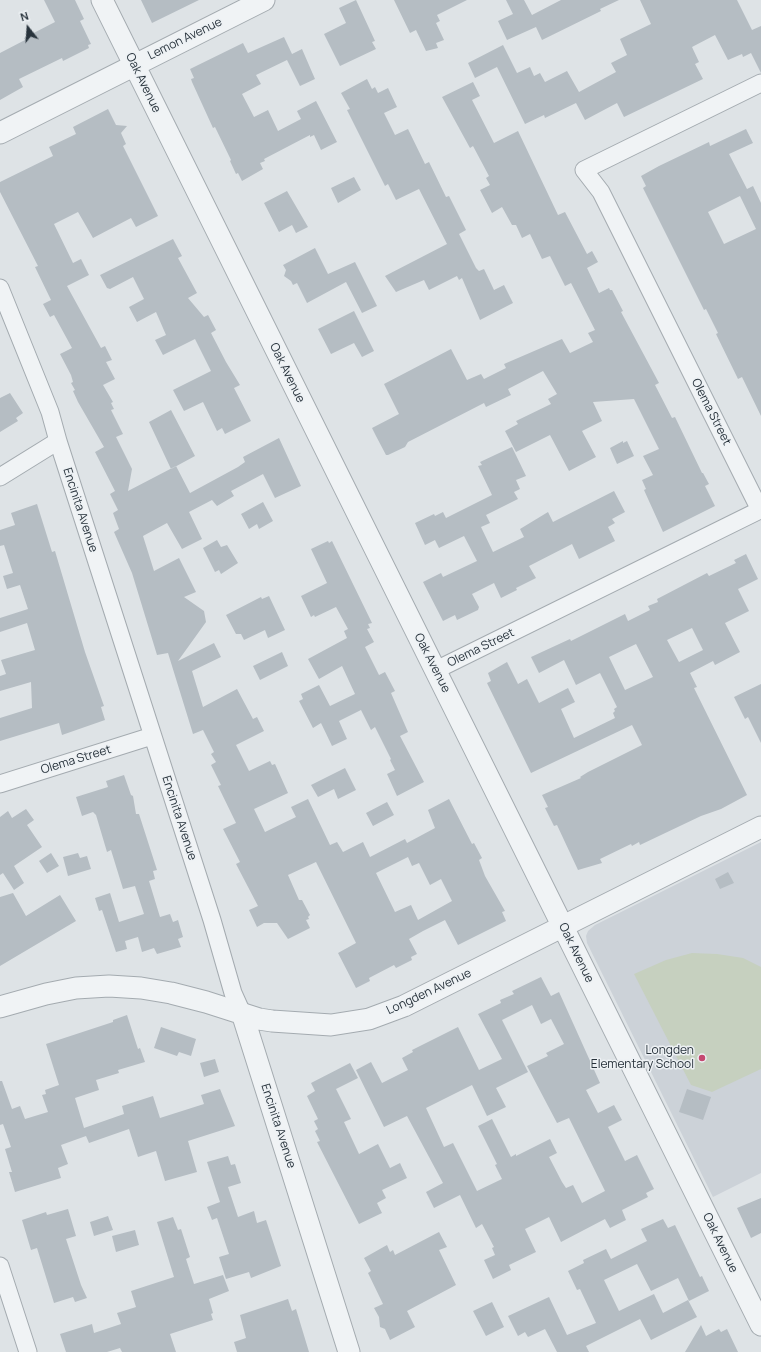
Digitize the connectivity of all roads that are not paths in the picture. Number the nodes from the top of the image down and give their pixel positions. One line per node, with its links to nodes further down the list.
1 (102, 0): 3 (street, Oak Avenue)
2 (264, 0): 3 (street, Lemon Avenue)
3 (134, 64): 5 (street, Lemon Avenue); 9 (street, Oak Avenue)
4 (761, 83): 9 (street, Olema Street)
5 (0, 133)
6 (0, 288): 7 (street, Encinita Avenue)
7 (58, 441): 8 (street); 10 (street, Encinita Avenue)
8 (0, 477)
9 (436, 670): 13 (street, Oak Avenue)
10 (152, 736): 11 (street, Olema Street); 15 (street, Encinita Avenue)
11 (0, 784)
12 (761, 827): 13 (street, Longden Avenue)
13 (563, 927): 15 (street, Longden Avenue); 17 (street, Oak Avenue)
14 (0, 1007): 15 (street, Longden Avenue)
15 (242, 1013): 19 (street, Encinita Avenue)
16 (0, 1266): 18 (street)
17 (761, 1326)
18 (28, 1352)
19 (349, 1352)

